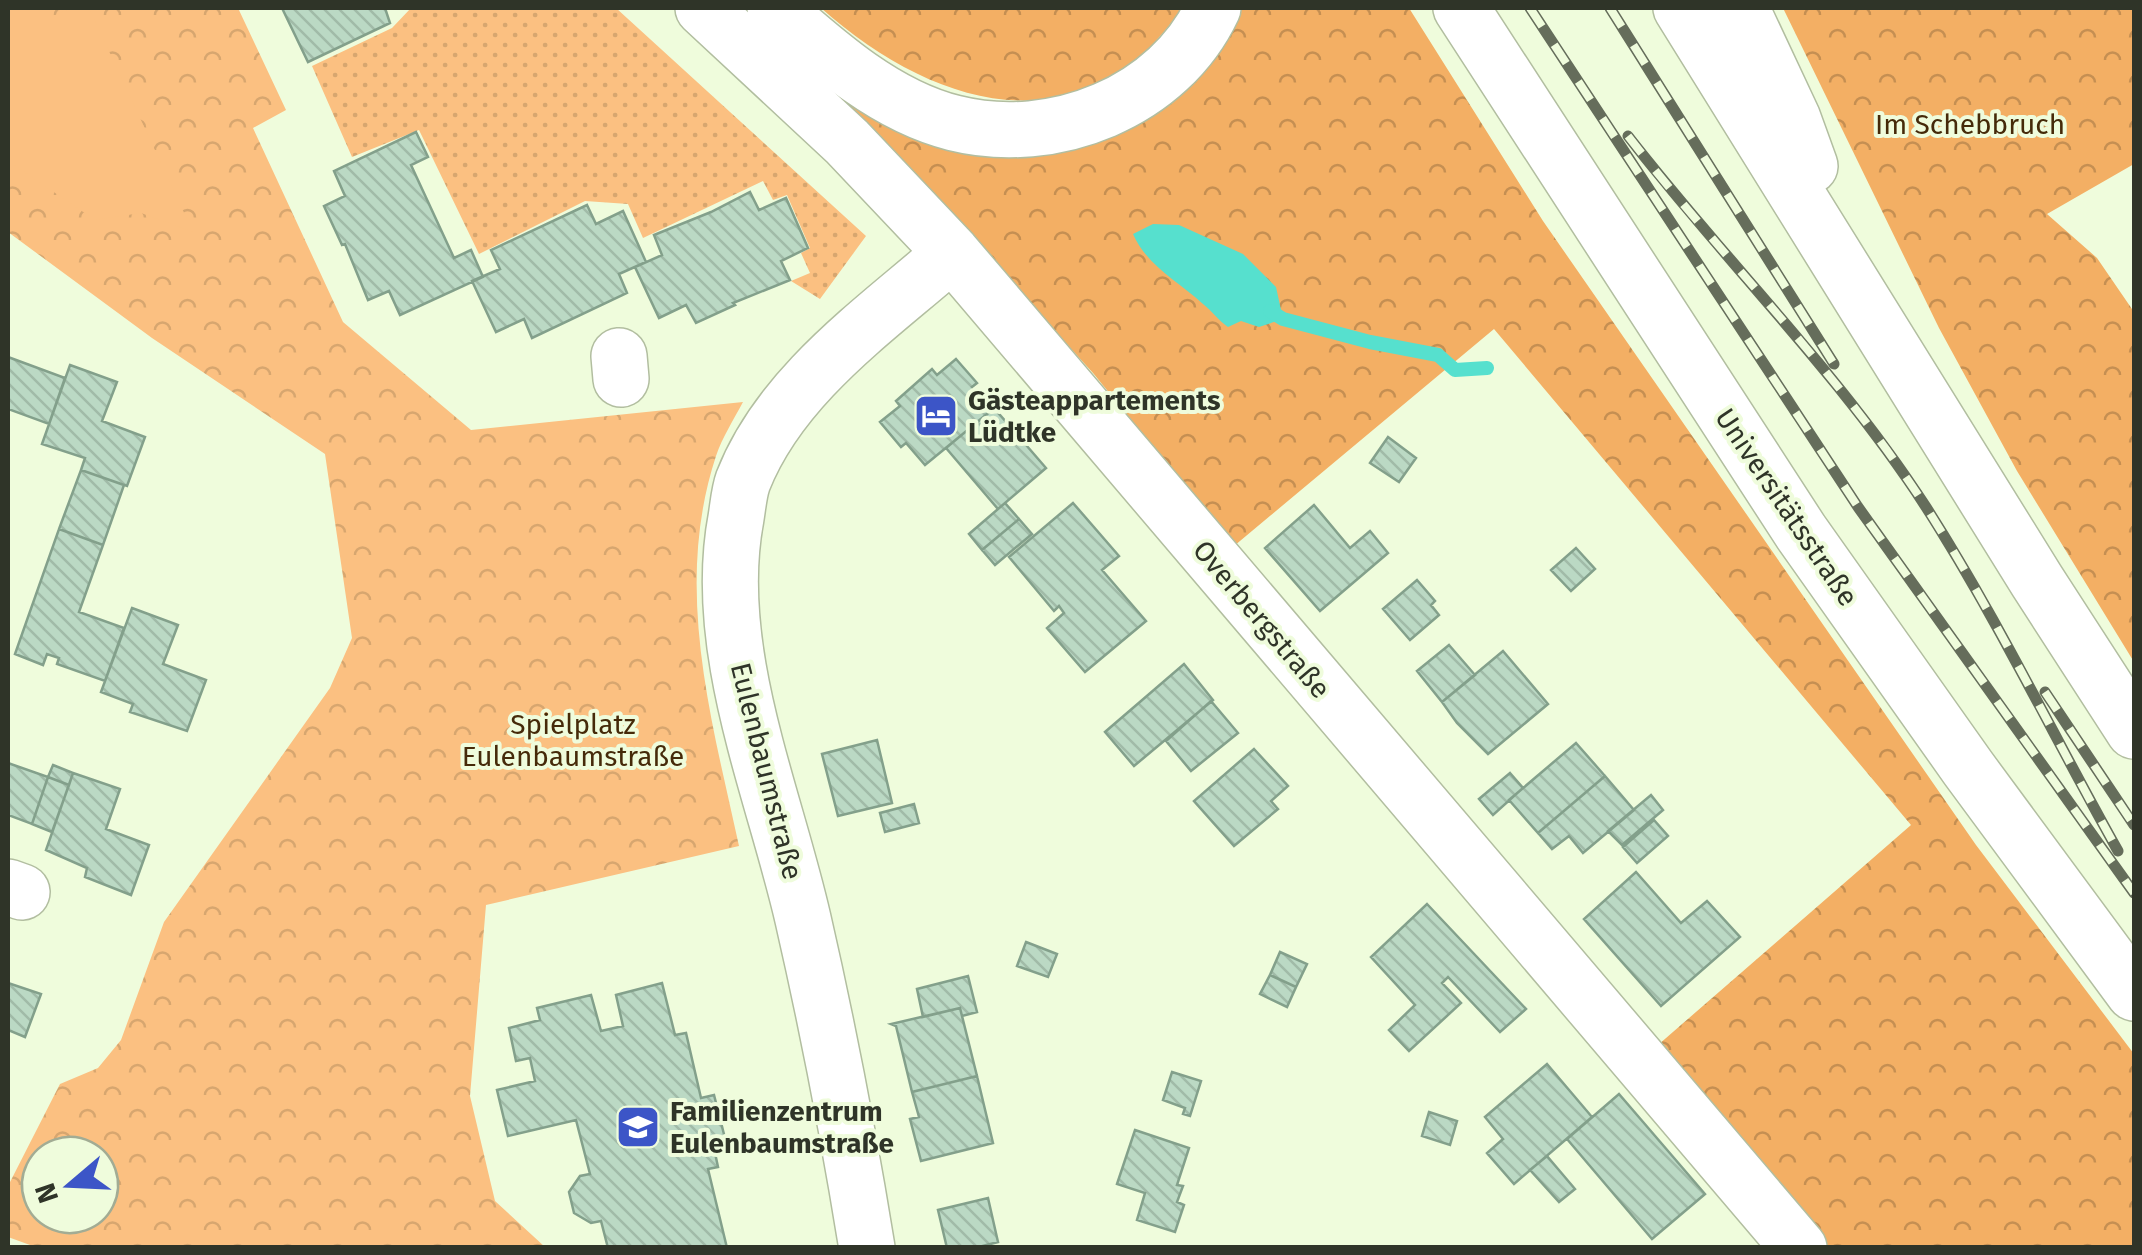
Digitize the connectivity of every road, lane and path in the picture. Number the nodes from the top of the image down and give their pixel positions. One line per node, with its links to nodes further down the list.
1 (704, 8): 7 (main road, Overbergstraße)
2 (775, 8): 3 (main road)
3 (1213, 8)
4 (1461, 8): 10 (main road, Universitätsstraße)
5 (1681, 8): 8 (main road)
6 (1741, 8): 8 (main road)
7 (952, 254): 11 (main road, Overbergstraße); 12 (main road, Eulenbaumstraße)
8 (1853, 281): 9 (main road)
9 (2134, 730)
10 (2134, 993)
11 (1776, 1238)
12 (867, 1248)

